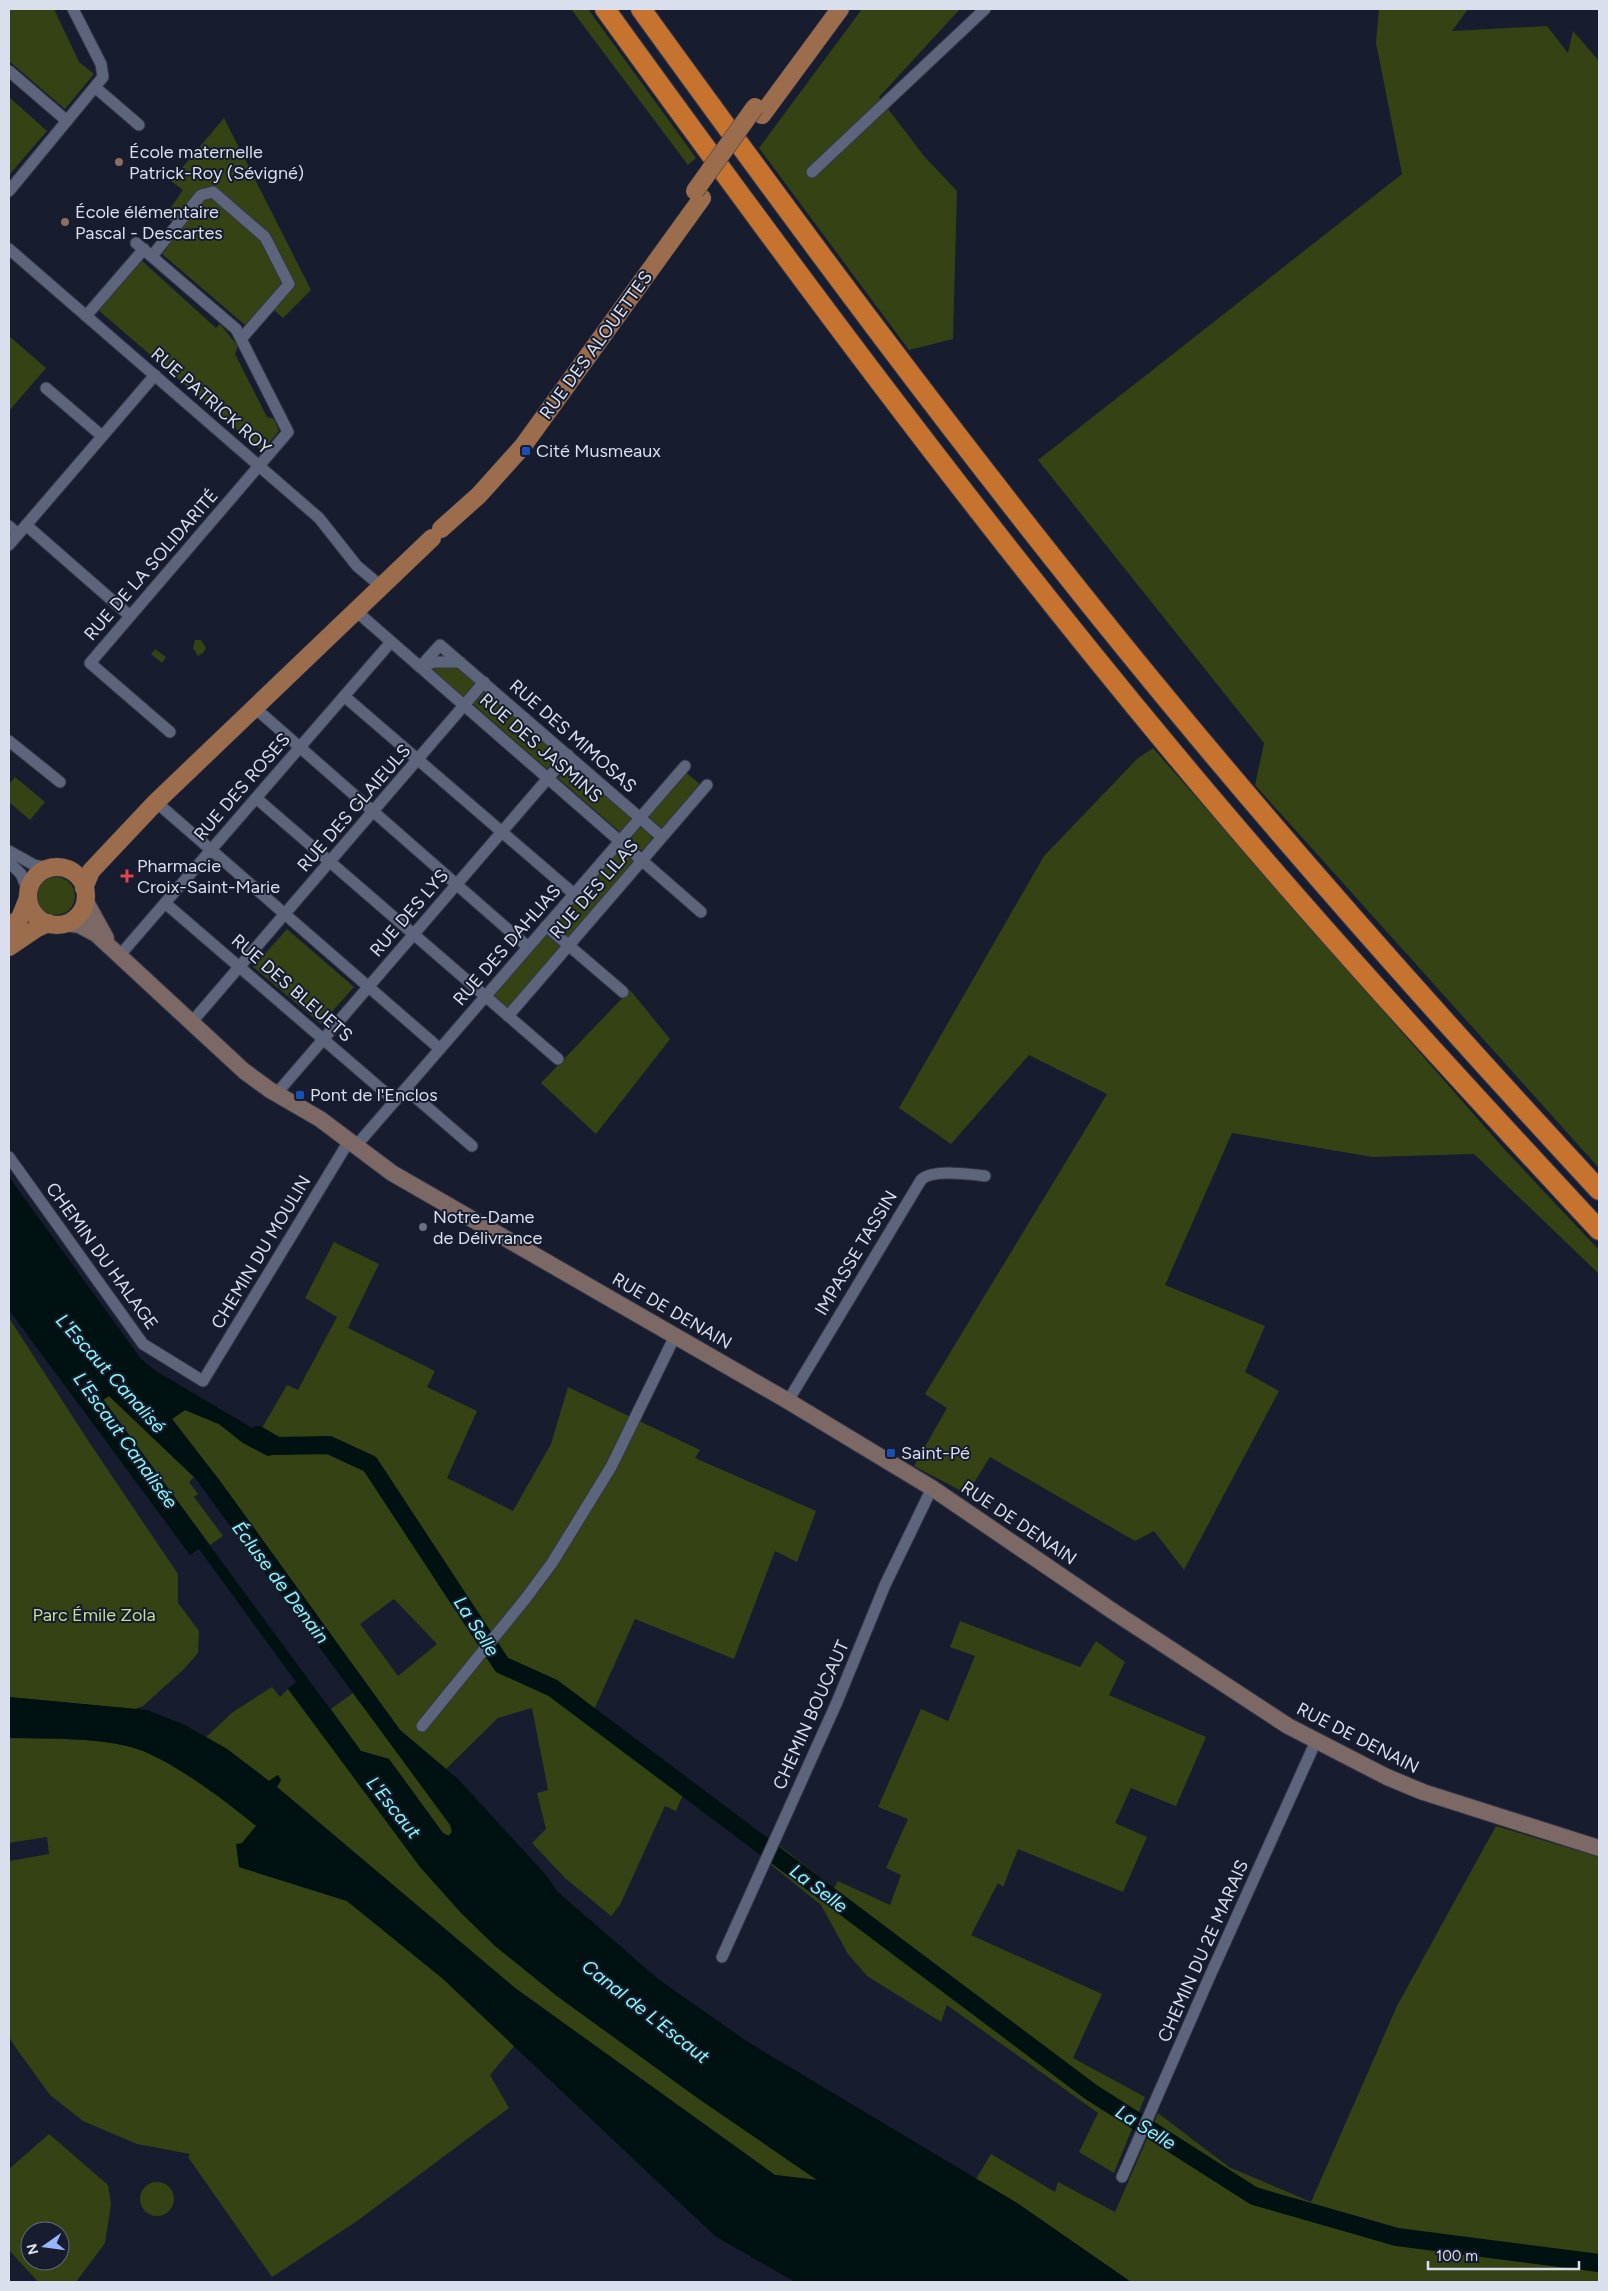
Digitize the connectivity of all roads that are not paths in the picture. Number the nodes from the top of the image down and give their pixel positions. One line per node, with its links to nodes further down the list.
1 (73, 9): 8 (street)
2 (605, 9): 90 (highway)
3 (641, 9): 89 (highway)
4 (830, 9): 9 (main road)
5 (840, 9): 9 (main road)
6 (986, 9): 12 (street)
7 (9, 71): 10 (street)
8 (96, 88): 10 (street); 11 (street)
9 (758, 111): 25 (main road, RUE DES ALOUETTES, bridge)
10 (67, 121): 13 (street)
11 (139, 125)
12 (812, 172)
13 (9, 191)
14 (9, 249): 16 (street, RUE PATRICK ROY)
15 (144, 249): 16 (street); 17 (street); 17 (street)
16 (86, 316): 18 (street, RUE PATRICK ROY)
17 (242, 338): 21 (street, RUE DE LA SOLIDARITÉ)
18 (155, 375): 20 (street); 21 (street, RUE PATRICK ROY)
19 (46, 388): 20 (street)
20 (102, 436): 23 (street)
21 (260, 466): 25 (street, RUE PATRICK ROY); 27 (street, RUE DE LA SOLIDARITÉ)
22 (9, 526): 23 (street)
23 (22, 530): 24 (street); 27 (street)
24 (9, 545)
25 (382, 587): 26 (main road, RUE DES ALOUETTES)
26 (356, 611): 28 (street, RUE DES JASMINS); 34 (main road, RUE DES ALOUETTES)
27 (130, 616): 35 (street, RUE DE LA SOLIDARITÉ)
28 (391, 642): 30 (street, RUE DES JASMINS); 32 (street, RUE DES ROSES)
29 (460, 662): 30 (street); 30 (street, RUE DES MIMOSAS); 31 (street, RUE DES MIMOSAS)
30 (420, 667): 33 (street, RUE DES JASMINS)
31 (484, 682): 33 (street, RUE DES GLAIEULS); 38 (street, RUE DES MIMOSAS)
32 (344, 696): 37 (street, RUE DES ROSES); 39 (street)
33 (465, 705): 39 (street, RUE DES GLAIEULS); 41 (street, RUE DES JASMINS)
34 (255, 708): 37 (street); 45 (main road, RUE DES ALOUETTES)
35 (170, 732)
36 (9, 741): 42 (street)
37 (299, 748): 44 (street, RUE DES ROSES); 46 (street)
38 (568, 755): 41 (street, RUE DES LYS); 47 (street, RUE DES MIMOSAS)
39 (418, 760): 46 (street, RUE DES GLAIEULS); 48 (street)
40 (685, 766): 47 (street, RUE DES DAHLIAS)
41 (549, 778): 48 (street, RUE DES LYS); 50 (street, RUE DES JASMINS)
42 (60, 782)
43 (707, 785): 49 (street, RUE DES LILAS)
44 (256, 798): 51 (street, RUE DES ROSES); 54 (street)
45 (156, 802): 51 (street); 56 (main road); 59 (main road)
46 (373, 813): 54 (street, RUE DES GLAIEULS); 57 (street)
47 (640, 817): 49 (street, RUE DES MIMOSAS); 50 (street, RUE DES DAHLIAS)
48 (502, 832): 57 (street, RUE DES LYS); 60 (street)
49 (662, 837): 53 (street, RUE DES LILAS)
50 (620, 840): 53 (street, RUE DES JASMINS); 60 (street, RUE DES DAHLIAS)
51 (210, 850): 61 (street, RUE DES ROSES); 63 (street)
52 (9, 851): 56 (street)
53 (642, 860): 62 (street, RUE DES JASMINS); 69 (street, RUE DES LILAS)
54 (331, 861): 63 (street, RUE DES GLAIEULS); 68 (street)
55 (9, 862): 58 (street)
56 (56, 868): 58 (main road); 59 (main road)
57 (456, 885): 68 (street, RUE DES LYS); 71 (street)
58 (28, 894): 64 (main road); 67 (main road)
59 (85, 894): 65 (main road); 72 (street)
60 (574, 894): 66 (street, RUE DES DAHLIAS)
61 (166, 903): 72 (street, RUE DES ROSES); 73 (street, RUE DES BLEUETS)
62 (702, 912)
63 (285, 915): 73 (street, RUE DES GLAIEULS); 74 (street)
64 (48, 923): 65 (main road); 70 (main road)
65 (66, 923): 72 (street)
66 (546, 926): 69 (street); 71 (street, RUE DES DAHLIAS)
67 (9, 928)
68 (414, 934): 74 (street, RUE DES LYS); 76 (street)
69 (568, 946): 75 (street); 77 (street, RUE DES LILAS)
70 (9, 947)
71 (528, 947): 76 (street, RUE DES DAHLIAS)
72 (117, 953): 78 (street, RUE DE DENAIN)
73 (240, 966): 78 (street, RUE DES GLAIEULS); 79 (street, RUE DES BLEUETS)
74 (368, 987): 79 (street, RUE DES LYS); 80 (street)
75 (623, 992)
76 (486, 996): 77 (street); 80 (street, RUE DES DAHLIAS)
77 (508, 1016): 81 (street)
78 (191, 1023): 83 (street, RUE DE DENAIN)
79 (324, 1038): 83 (street, RUE DES LYS); 84 (street, RUE DES BLEUETS)
80 (440, 1049): 82 (street, RUE DES DAHLIAS)
81 (558, 1058)
82 (406, 1088): 84 (street, RUE DES DAHLIAS); 86 (street)
83 (277, 1093): 85 (street, RUE DE DENAIN)
84 (395, 1101): 85 (street, RUE DES DAHLIAS)
85 (352, 1144): 91 (street, RUE DE DENAIN); 92 (street, CHEMIN DU MOULIN)
86 (472, 1146)
87 (9, 1157): 92 (street, CHEMIN DU HALAGE)
88 (985, 1176): 93 (street, IMPASSE TASSIN)
89 (1599, 1190)
90 (1599, 1230)
91 (674, 1336): 93 (street, RUE DE DENAIN); 95 (street)
92 (203, 1381)
93 (788, 1401): 94 (street, RUE DE DENAIN)
94 (932, 1488): 96 (street, RUE DE DENAIN); 98 (street, CHEMIN BOUCAUT)
95 (422, 1726)
96 (1316, 1741): 97 (street, RUE DE DENAIN); 99 (street, CHEMIN DU 2E MARAIS)
97 (1599, 1848)
98 (722, 1957)
99 (1122, 2177)

